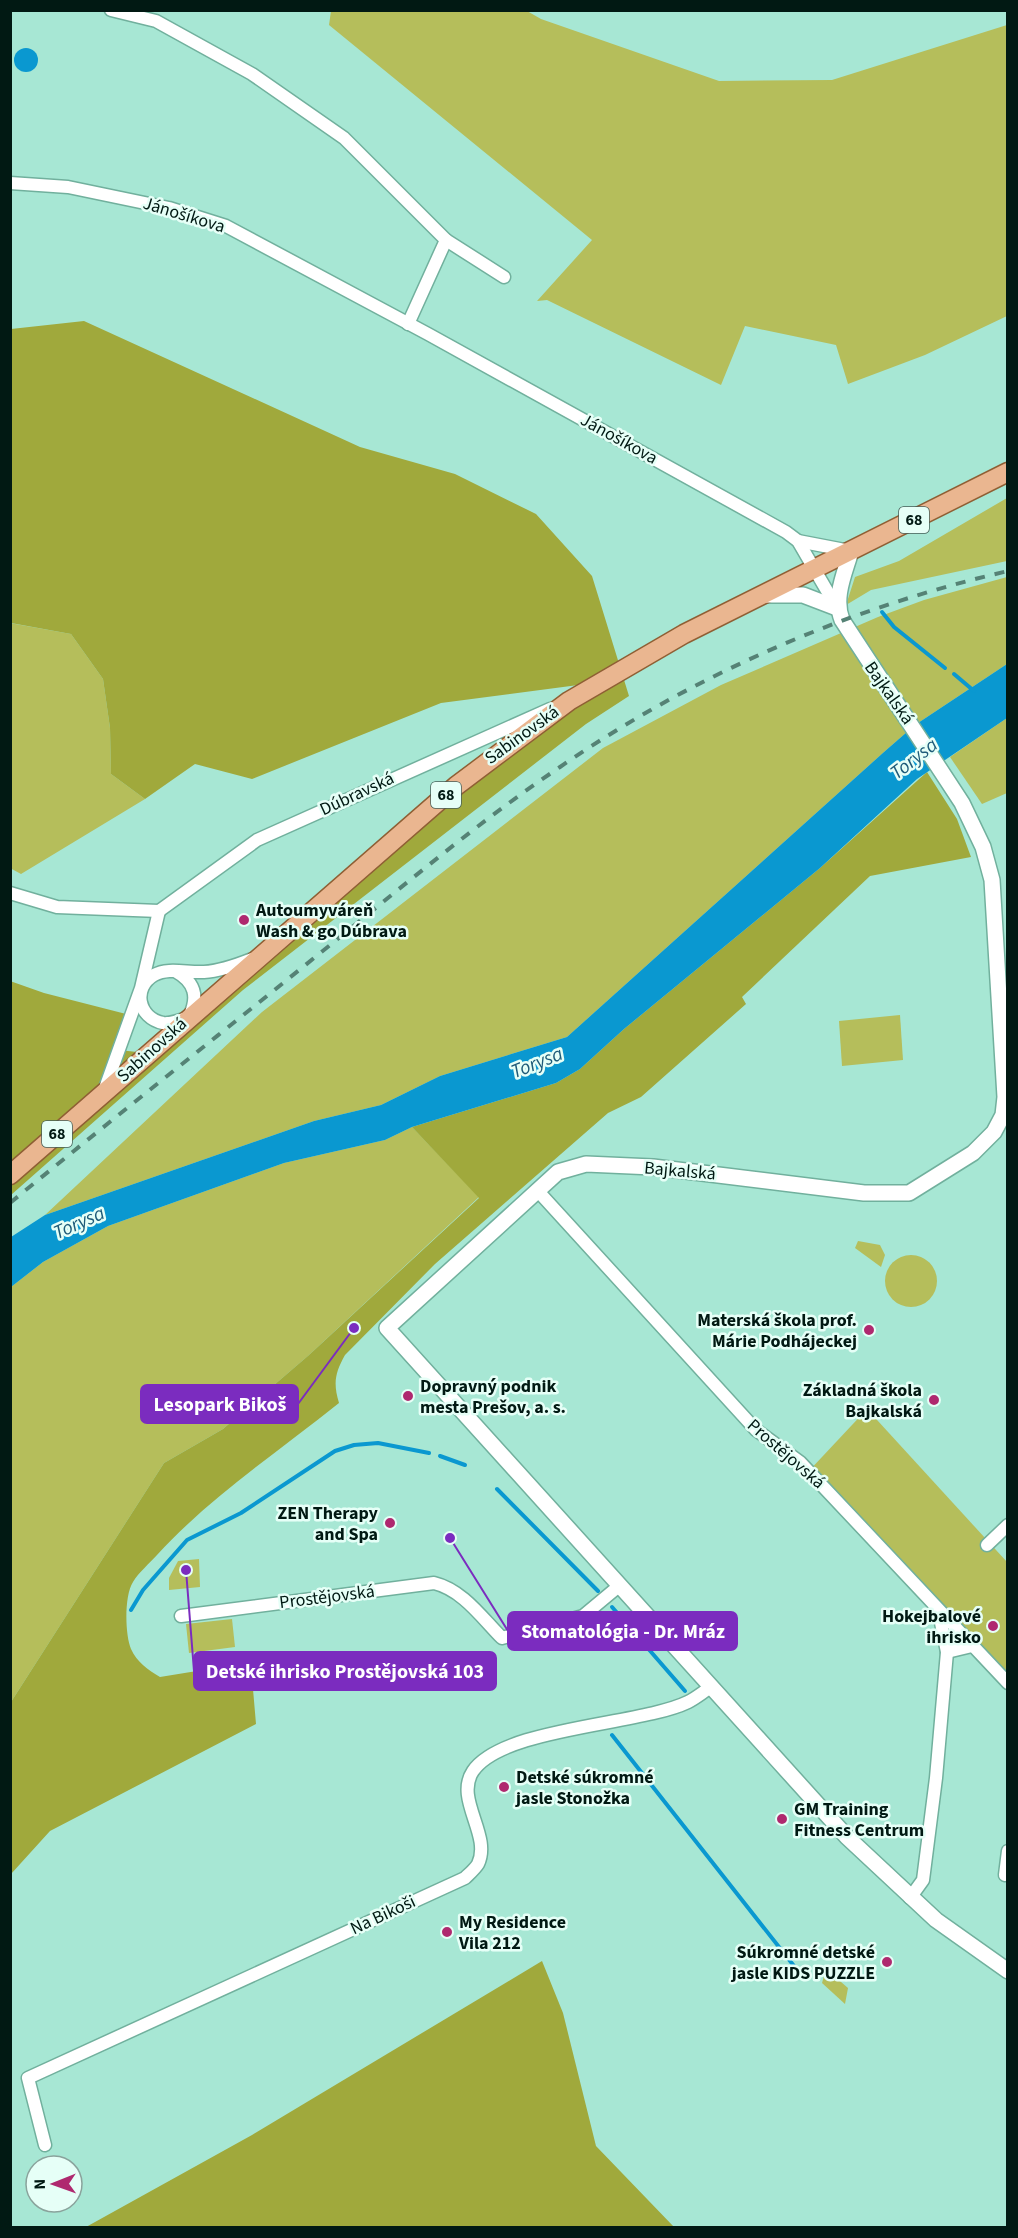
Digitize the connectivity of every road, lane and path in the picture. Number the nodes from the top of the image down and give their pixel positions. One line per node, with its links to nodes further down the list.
1 (111, 10): 2 (street)
2 (157, 16): 4 (street)
3 (10, 183): 6 (street, Jánošíkova)
4 (446, 240): 5 (street); 6 (street)
5 (504, 277)
6 (408, 324): 8 (street, Jánošíkova)
7 (1008, 472): 9 (main road, Sabinovská / 68)
8 (798, 541): 9 (street); 10 (street)
9 (851, 551): 10 (main road, Sabinovská / 68); 12 (street)
10 (814, 570): 11 (main road, Sabinovská / 68); 12 (street, Bajkalská)
11 (761, 595): 12 (street); 13 (main road, Sabinovská / 68)
12 (837, 608): 21 (street, Bajkalská)
13 (569, 701): 15 (street, Dúbravská); 17 (main road, Sabinovská / 68)
14 (10, 893): 15 (street)
15 (159, 912): 16 (street)
16 (150, 954): 18 (street); 19 (street)
17 (261, 956): 18 (street); 20 (main road, Sabinovská / 68)
18 (171, 971): 19 (street); 20 (street)
19 (141, 988): 20 (street); 22 (street)
20 (189, 1017): 22 (main road, Sabinovská / 68)
21 (1006, 1061): 23 (street, Bajkalská)
22 (103, 1094): 24 (main road, 68)
23 (1005, 1115): 25 (street, Bajkalská)
24 (10, 1175)
25 (537, 1190): 28 (street, Bajkalská); 29 (street, Prostějovská)
26 (1008, 1526): 27 (street)
27 (987, 1545)
28 (619, 1586): 30 (street, Prostějovská); 34 (street)
29 (939, 1612): 31 (street, Prostějovská); 32 (street)
30 (181, 1616)
31 (972, 1646): 32 (street); 33 (street, Prostějovská)
32 (947, 1652): 37 (street)
33 (1008, 1683)
34 (711, 1687): 37 (street); 39 (street, Na Bikoši)
35 (1008, 1851): 36 (street)
36 (1005, 1875)
37 (910, 1898): 38 (street)
38 (1008, 1971)
39 (45, 2145)

